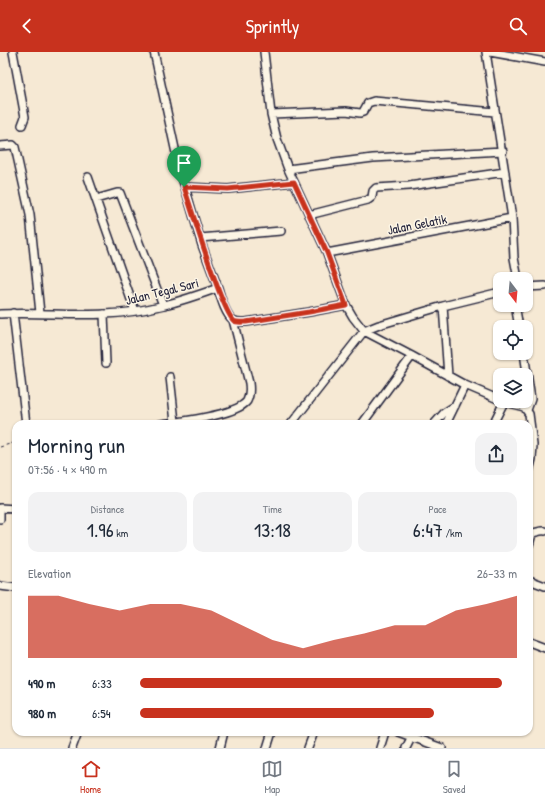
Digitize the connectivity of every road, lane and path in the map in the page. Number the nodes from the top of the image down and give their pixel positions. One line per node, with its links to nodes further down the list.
1 (13, 52): 10 (street)
2 (154, 52): 17 (street)
3 (264, 52): 9 (street)
4 (486, 52): 8 (street)
5 (490, 52): 7 (street)
6 (540, 52): 7 (street)
7 (542, 61)
8 (495, 112): 9 (street); 12 (street)
9 (271, 114): 13 (street)
10 (22, 125)
11 (0, 146): 34 (street)
12 (502, 151): 13 (street); 14 (street)
13 (288, 169): 16 (street)
14 (506, 172): 19 (street); 20 (street)
15 (88, 177): 18 (street)
16 (294, 182): 17 (street); 19 (street)
17 (184, 187): 22 (street)
18 (96, 199): 29 (street); 32 (street)
19 (309, 215): 23 (street)
20 (512, 218): 23 (street, Jalan Gelatik); 24 (street)
21 (281, 231): 22 (street)
22 (200, 238): 27 (street)
23 (327, 253): 30 (street)
24 (517, 272)
25 (545, 286): 26 (street)
26 (533, 287)
27 (218, 288): 29 (street, Jalan Tegal Sari); 37 (street, Jalan Tegal Sari)
28 (493, 294): 31 (street)
29 (163, 305): 32 (street, Jalan Tegal Sari)
30 (346, 305): 37 (street); 38 (street)
31 (444, 306): 38 (street); 42 (street)
32 (135, 311): 36 (street, Jalan Tegal Sari)
33 (13, 313): 34 (street, Jalan Tegal Sari); 35 (street, Jalan Tegal Sari); 50 (street)
34 (40, 313): 36 (street, Jalan Tegal Sari)
35 (0, 314)
36 (104, 314): 41 (street)
37 (233, 320): 52 (street, Jalan Tegal Sari)
38 (364, 331): 39 (street); 53 (street)
39 (412, 356): 42 (street); 54 (street)
40 (525, 360): 49 (street)
41 (106, 362)
42 (448, 376): 44 (street)
43 (170, 377): 51 (street)
44 (465, 385): 45 (street); 46 (street)
45 (493, 397)
46 (455, 406): 55 (street); 56 (street)
47 (499, 408): 57 (street)
48 (524, 408): 49 (street)
49 (527, 410): 58 (street)
50 (26, 420)
51 (175, 420)
52 (185, 420)
53 (294, 420)
54 (365, 420)
55 (438, 420)
56 (448, 420)
57 (495, 420)
58 (530, 420)
59 (12, 443): 60 (path)
60 (0, 447)
61 (0, 508): 62 (street); 63 (street)
62 (12, 509)
63 (0, 519)
64 (545, 531): 65 (street)
65 (533, 533)
66 (533, 582): 68 (street)
67 (0, 586): 69 (street)
68 (545, 586)
69 (12, 588)
70 (533, 644): 71 (street)
71 (545, 648)
72 (76, 736): 79 (street)
73 (223, 736): 80 (street)
74 (270, 736): 81 (street)
75 (312, 736): 82 (street)
76 (384, 736): 83 (street)
77 (411, 736): 84 (street)
78 (416, 736): 85 (street)
79 (72, 748)
80 (220, 748)
81 (266, 748)
82 (308, 748)
83 (380, 748)
84 (406, 748)
85 (442, 748)

